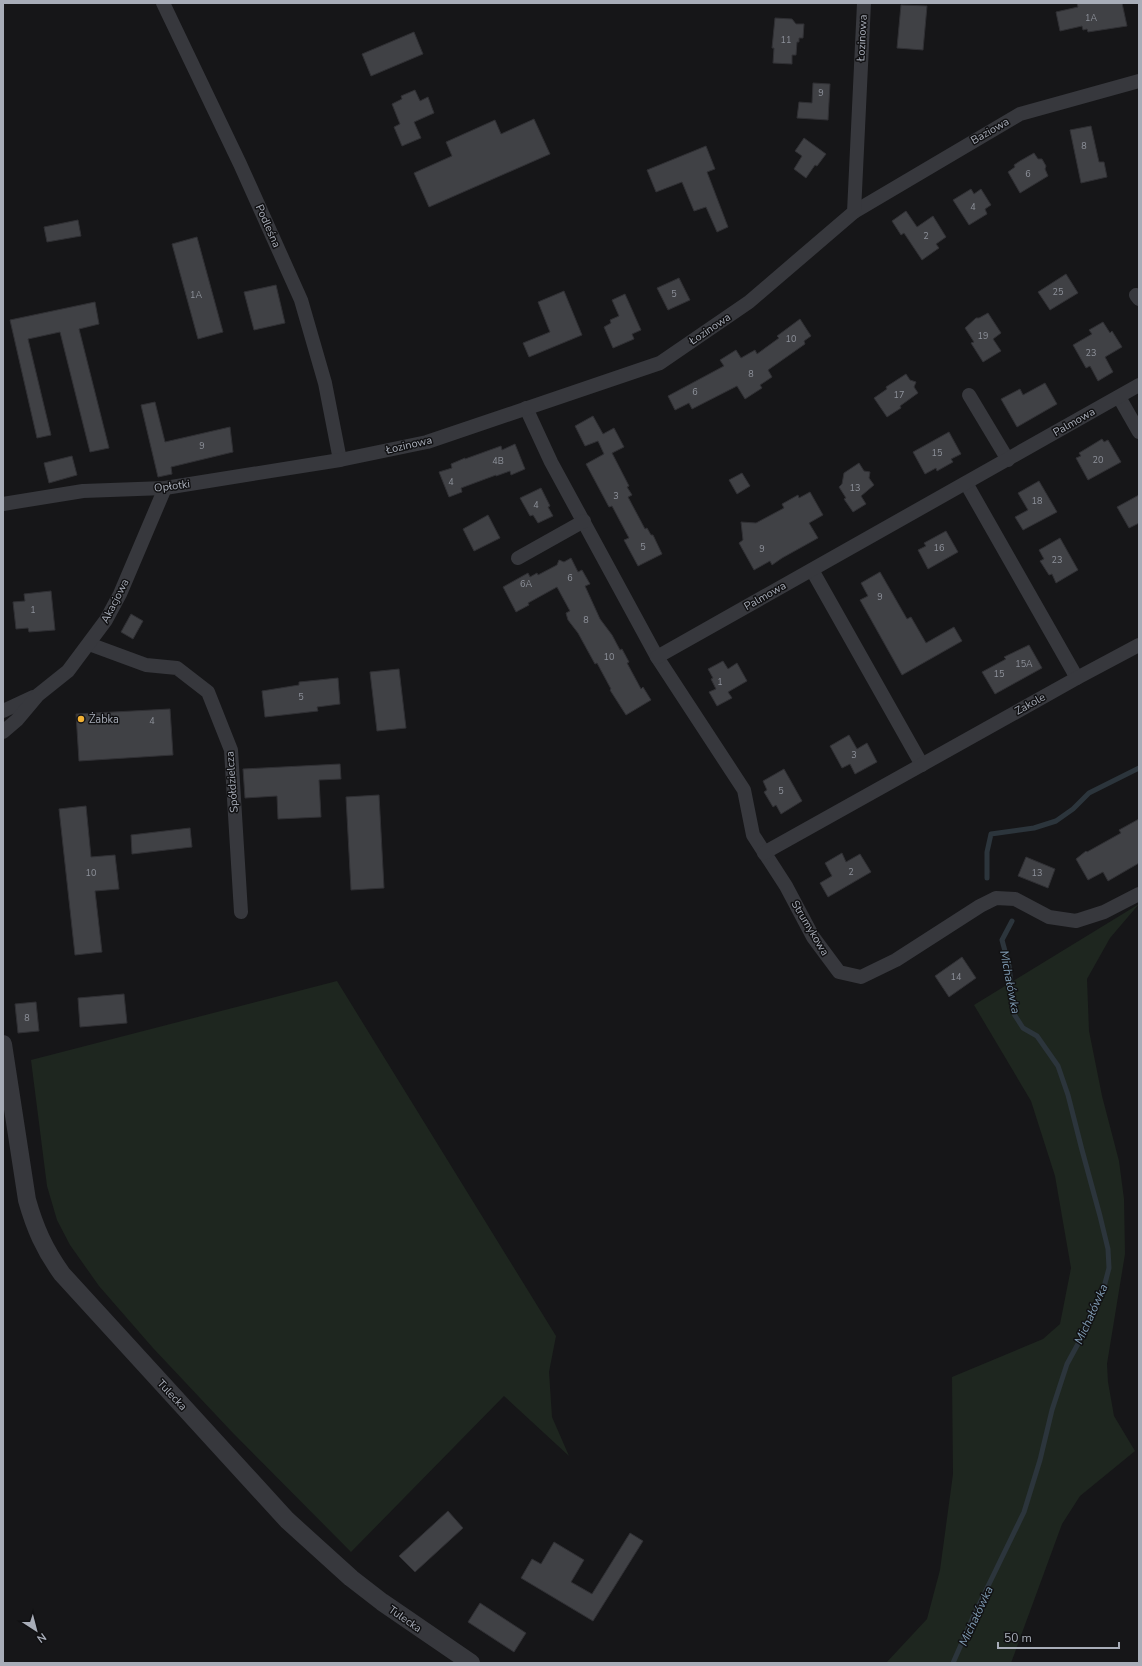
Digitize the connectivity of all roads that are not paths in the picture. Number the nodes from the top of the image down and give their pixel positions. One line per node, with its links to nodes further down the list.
1 (163, 3): 10 (street, Podleśna)
2 (864, 3): 4 (street, Łozinowa)
3 (1139, 81): 4 (street, Baziowa)
4 (854, 212): 8 (street, Łozinowa)
5 (1139, 385): 7 (street, Palmowa)
6 (969, 395): 11 (street)
7 (1119, 397): 9 (street); 11 (street, Palmowa)
8 (526, 408): 10 (street, Łozinowa); 15 (street)
9 (1139, 432)
10 (340, 460): 13 (street, Opłotki)
11 (1008, 460): 12 (street, Palmowa)
12 (966, 483): 17 (street, Palmowa); 21 (street)
13 (165, 488): 14 (street, Opłotki); 18 (street, Akacjowa)
14 (3, 504)
15 (584, 522): 16 (street); 20 (street)
16 (518, 558)
17 (812, 570): 20 (street, Palmowa); 25 (street)
18 (89, 644): 22 (street, Akacjowa); 28 (street, Spółdzielcza)
19 (1139, 646): 21 (street, Zakole)
20 (658, 657): 26 (street, Strumykowa)
21 (1077, 678): 25 (street, Zakole)
22 (38, 696): 23 (street, Akacjowa); 24 (street, Akacjowa)
23 (3, 711)
24 (3, 732)
25 (922, 765): 26 (street, Zakole)
26 (764, 853): 27 (street, Strumykowa)
27 (1139, 894)
28 (241, 912)
29 (3, 1044): 30 (street, Tulecka)
30 (471, 1663)

